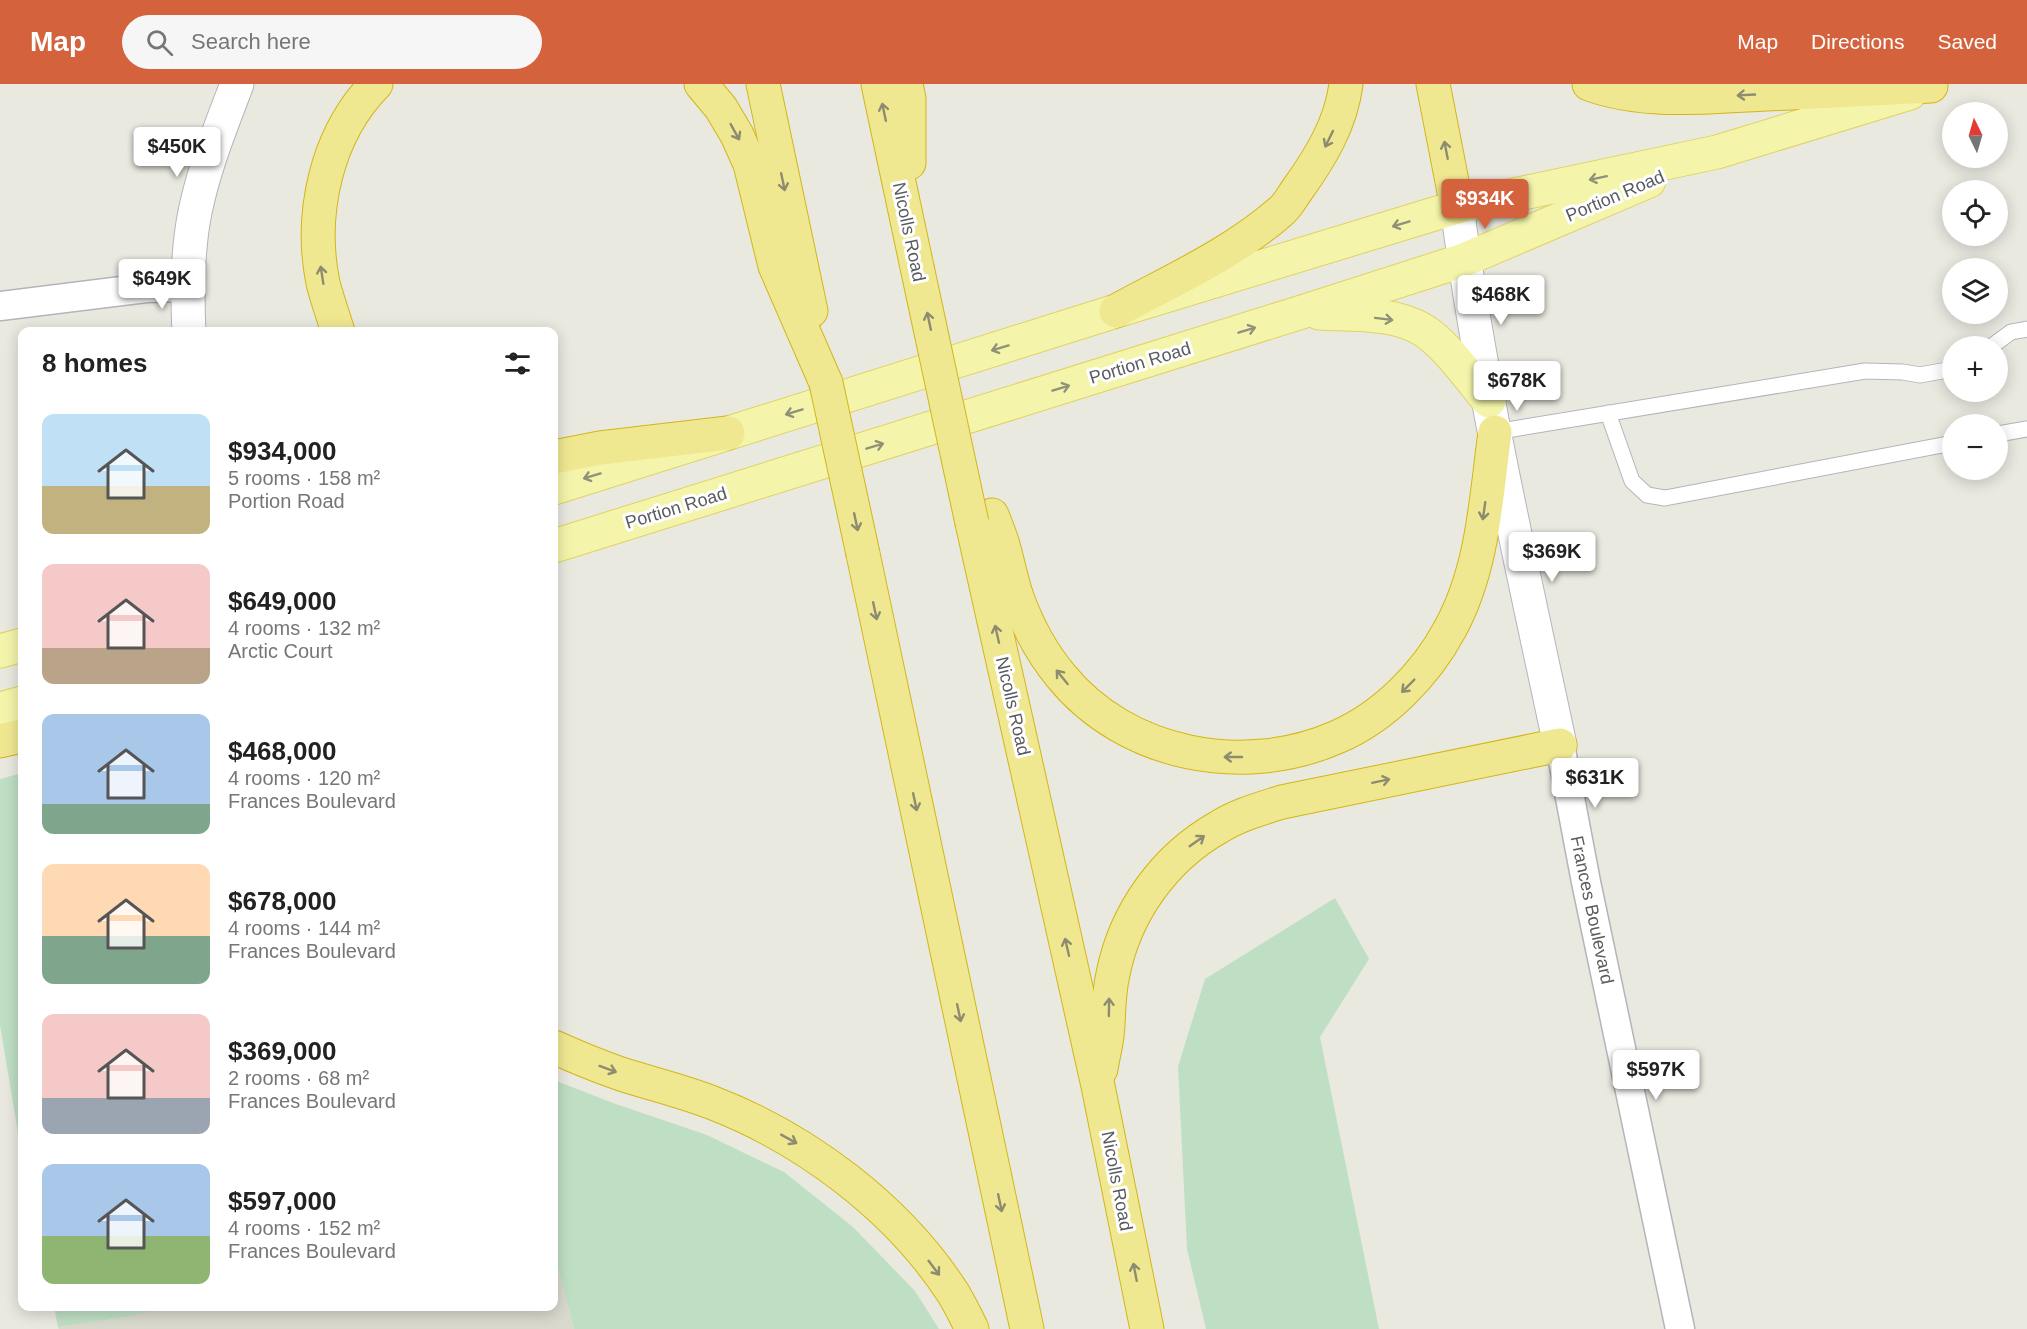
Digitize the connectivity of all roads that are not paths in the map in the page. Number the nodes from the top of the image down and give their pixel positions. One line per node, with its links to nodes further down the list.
1 (237, 84): 15 (street)
2 (376, 84): 21 (highway, one-way to 2)
3 (702, 84): 16 (highway, one-way to 16)
4 (763, 84): 16 (highway, one-way to 16)
5 (878, 84): 13 (highway, Nicolls Road, one-way to 5)
6 (906, 84): 13 (highway)
7 (1346, 84): 18 (highway, one-way to 18)
8 (1433, 84): 12 (highway, one-way to 8)
9 (1589, 84): 10 (highway, one-way to 9)
10 (1935, 85): 11 (main road, Portion Road)
11 (1717, 153): 12 (main road, Portion Road, one-way to 12); 14 (main road, Portion Road)
12 (1456, 207): 14 (street, Frances Boulevard); 18 (main road, Portion Road, one-way to 18)
13 (909, 231): 33 (highway, Nicolls Road, one-way to 13, bridge)
14 (1464, 260): 19 (main road, Portion Road); 26 (street, Frances Boulevard)
15 (187, 287): 17 (street); 20 (street)
16 (801, 305): 45 (highway, one-way to 45, bridge)
17 (0, 306)
18 (1116, 311): 29 (main road, Portion Road, one-way to 29)
19 (1305, 311): 26 (main road, one-way to 26); 34 (main road, Portion Road, one-way to 19)
20 (189, 327)
21 (336, 327)
22 (2027, 328): 23 (lane)
23 (2006, 336)
24 (1942, 371): 25 (lane)
25 (1608, 413): 26 (lane); 30 (lane)
26 (1492, 416): 33 (highway, one-way to 33); 41 (street, Frances Boulevard)
27 (2027, 429): 28 (lane)
28 (2008, 432)
29 (728, 433): 31 (highway); 32 (main road, Portion Road, one-way to 32)
30 (1942, 445)
31 (558, 457)
32 (558, 487)
33 (982, 519): 43 (highway, Nicolls Road, one-way to 33)
34 (558, 545)
35 (18, 646): 36 (main road)
36 (0, 651)
37 (18, 704): 38 (main road)
38 (0, 709)
39 (18, 737): 40 (highway)
40 (0, 741)
41 (1560, 745): 43 (highway, one-way to 41); 47 (street, Frances Boulevard)
42 (558, 1049): 44 (highway, one-way to 44)
43 (1098, 1086): 46 (highway, Nicolls Road, one-way to 43)
44 (972, 1329)
45 (1027, 1329)
46 (1147, 1329)
47 (1680, 1329)

